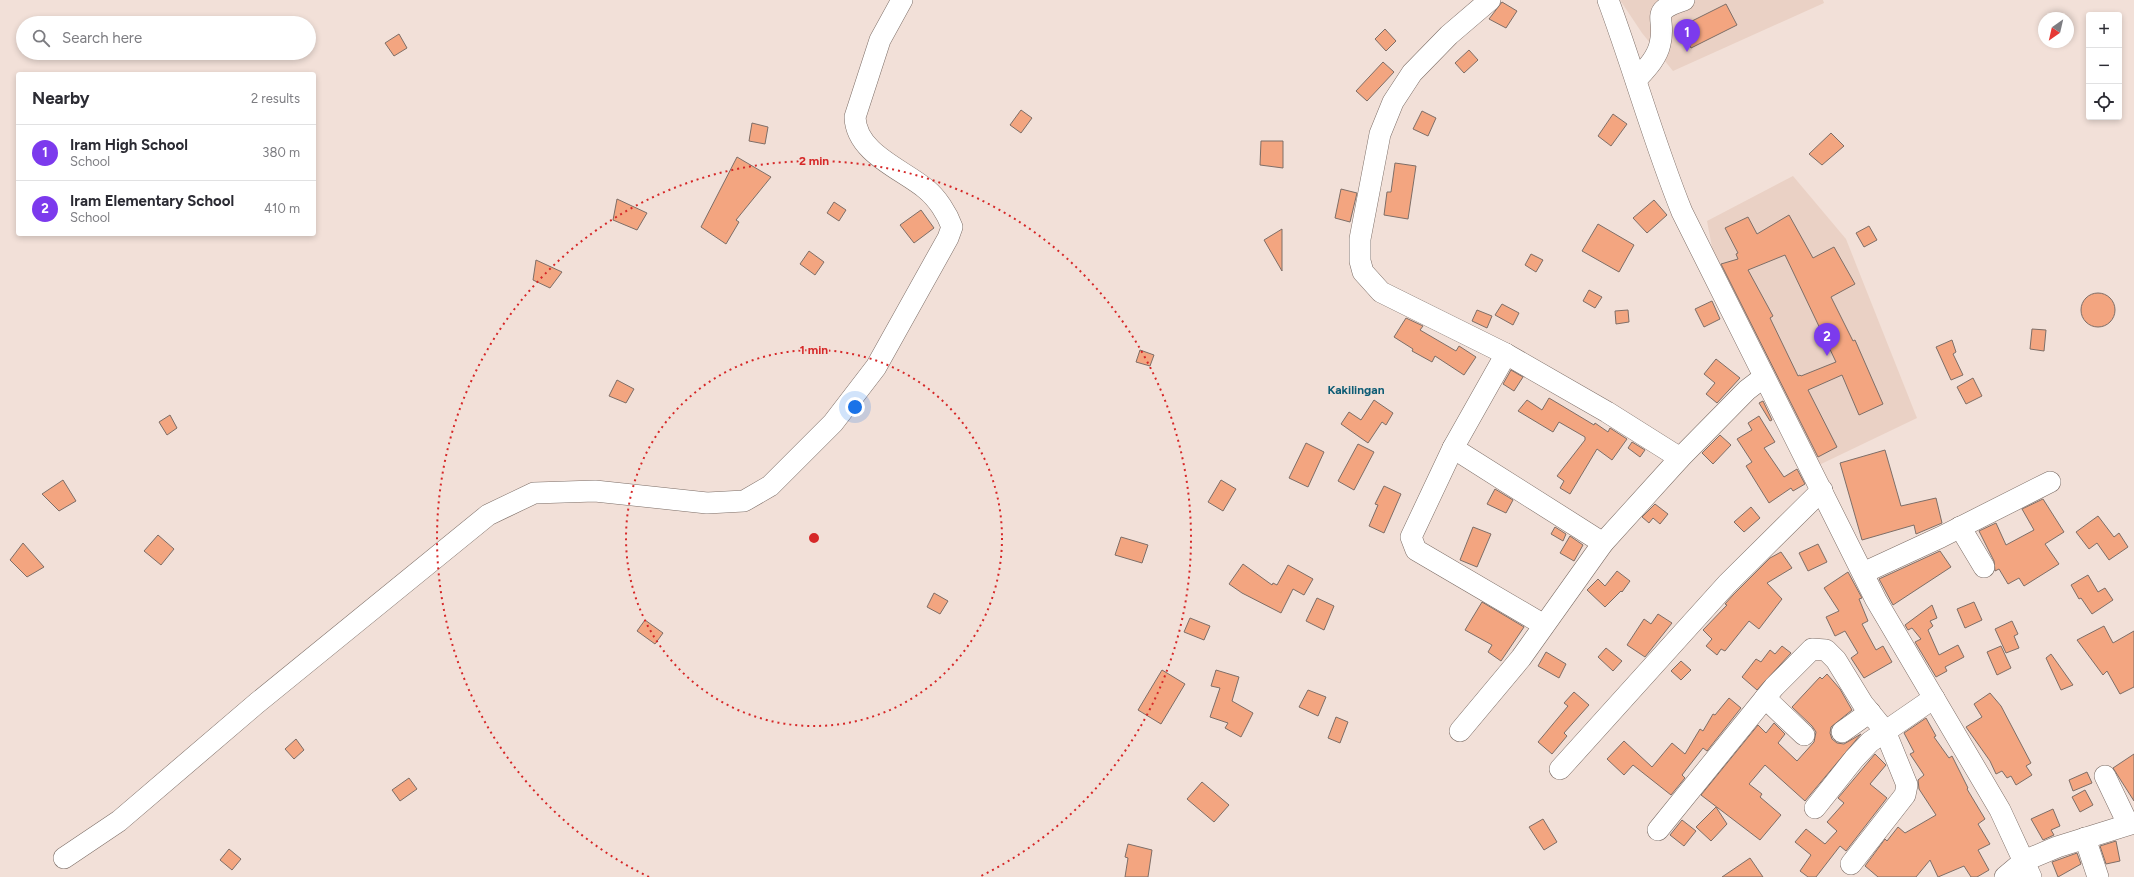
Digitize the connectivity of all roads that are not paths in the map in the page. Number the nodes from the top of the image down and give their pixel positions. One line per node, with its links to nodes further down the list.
1 (902, 0): 30 (street)
2 (1490, 0): 6 (street)
3 (1608, 0): 5 (street)
4 (1684, 0): 5 (street)
5 (1636, 80): 7 (street)
6 (1506, 354): 8 (street); 9 (street)
7 (1764, 377): 9 (street); 11 (street)
8 (1453, 448): 13 (street); 16 (street)
9 (1680, 458): 13 (street)
10 (2050, 482): 12 (street)
11 (1822, 490): 15 (street); 24 (street)
12 (1960, 527): 14 (street); 15 (street)
13 (1603, 543): 16 (street)
14 (1984, 567)
15 (1863, 573): 18 (street)
16 (1544, 625): 20 (street)
17 (1765, 698): 19 (street); 23 (street); 28 (street)
18 (1934, 698): 21 (street); 32 (street)
19 (1870, 712): 21 (street); 22 (street)
20 (1460, 731)
21 (1885, 731): 26 (street); 31 (street)
22 (1842, 732)
23 (1804, 735)
24 (1560, 769)
25 (2105, 776): 27 (street)
26 (1815, 808)
27 (2131, 824): 29 (street)
28 (1658, 830)
29 (2085, 838): 32 (street); 34 (street)
30 (64, 858)
31 (1852, 864)
32 (2027, 869): 33 (street)
33 (2005, 877)
34 (2098, 877)

